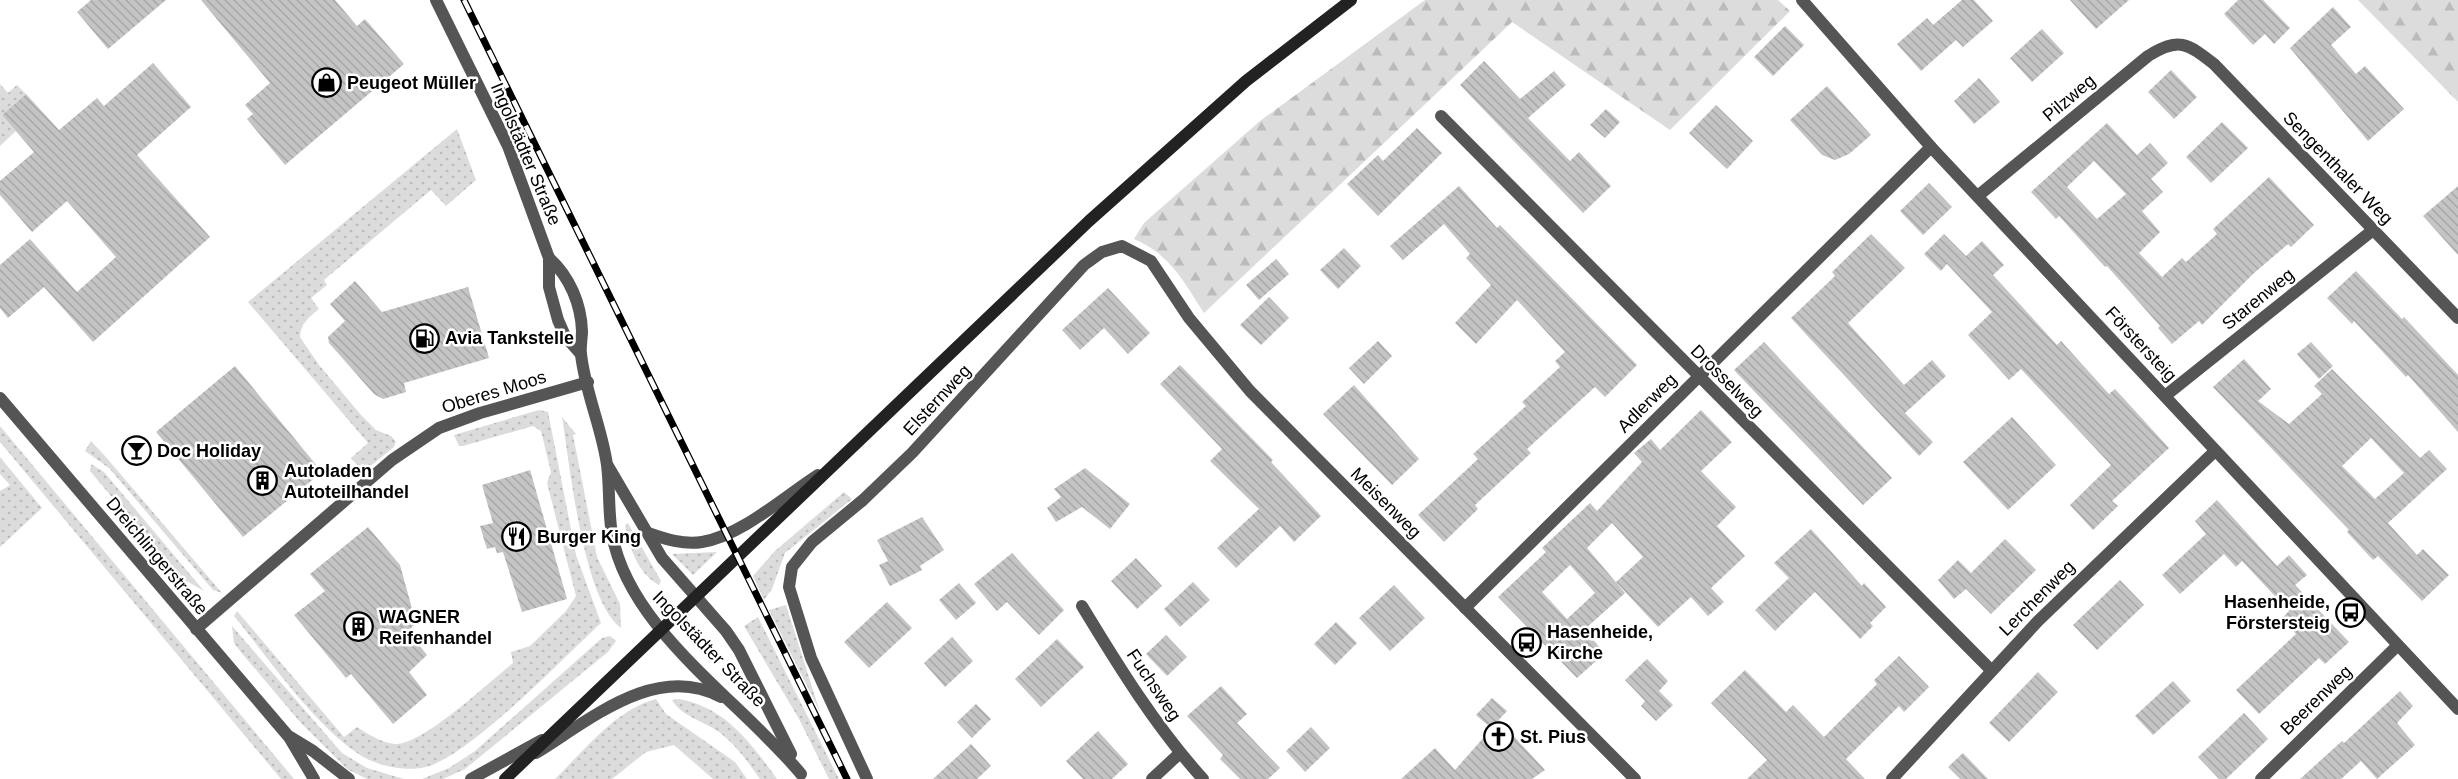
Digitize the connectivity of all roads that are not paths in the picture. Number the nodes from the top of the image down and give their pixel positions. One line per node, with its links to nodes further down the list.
1 (436, 0): 10 (street, Ingolstädter Straße)
2 (1351, 0): 19 (main road)
3 (1802, 0): 6 (street, Förstersteig)
4 (2188, 45): 7 (street, Pilzweg); 8 (street, Sengenthaler Weg)
5 (1441, 116): 13 (street, Drosselweg)
6 (1932, 147): 7 (street, Förstersteig); 13 (street, Adlerweg)
7 (1979, 195): 15 (street, Förstersteig)
8 (2373, 230): 11 (street, Sengenthaler Weg); 15 (street, Starenweg)
9 (1122, 246): 23 (street, Meisenweg); 39 (street, Elsternweg)
10 (549, 258): 12 (street, Ingolstädter Straße); 12 (street, Ingolstädter Straße)
11 (2458, 318)
12 (580, 353): 14 (street, Ingolstädter Straße)
13 (1698, 378): 23 (street, Adlerweg); 27 (street, Drosselweg)
14 (588, 382): 18 (street, Ingolstädter Straße); 24 (street, Oberes Moos)
15 (2165, 396): 17 (street, Förstersteig)
16 (0, 398): 24 (street, Dreichlingerstraße)
17 (2216, 451): 26 (street, Förstersteig); 27 (street, Lerchenweg)
18 (607, 465): 20 (street, Ingolstädter Straße); 25 (street, Ingolstädter Straße)
19 (829, 468): 20 (street); 21 (main road)
20 (648, 533): 21 (street, Ingolstädter Straße)
21 (697, 598): 25 (main road); 34 (street, Ingolstädter Straße)
22 (1082, 606): 32 (street, Fuchsweg)
23 (1465, 608): 42 (street, Meisenweg)
24 (196, 629): 31 (street, Dreichlingerstraße)
25 (662, 631): 28 (street, Ingolstädter Straße); 30 (main road)
26 (2397, 646): 29 (street, Förstersteig); 44 (street, Beerenweg)
27 (1991, 670): 43 (street, Lerchenweg)
28 (730, 701): 33 (street); 34 (street, Ingolstädter Straße)
29 (2458, 709)
30 (558, 729): 33 (main road); 37 (street)
31 (289, 737): 35 (street, Dreichlingerstraße); 36 (street, Dreichlingerstraße)
32 (1180, 753): 40 (street); 41 (street, Fuchsweg)
33 (525, 760): 38 (main road)
34 (802, 776)
35 (314, 779)
36 (349, 779)
37 (471, 779)
38 (505, 779)
39 (867, 779)
40 (1152, 779)
41 (1203, 779)
42 (1635, 779)
43 (1892, 779)
44 (2261, 779)

